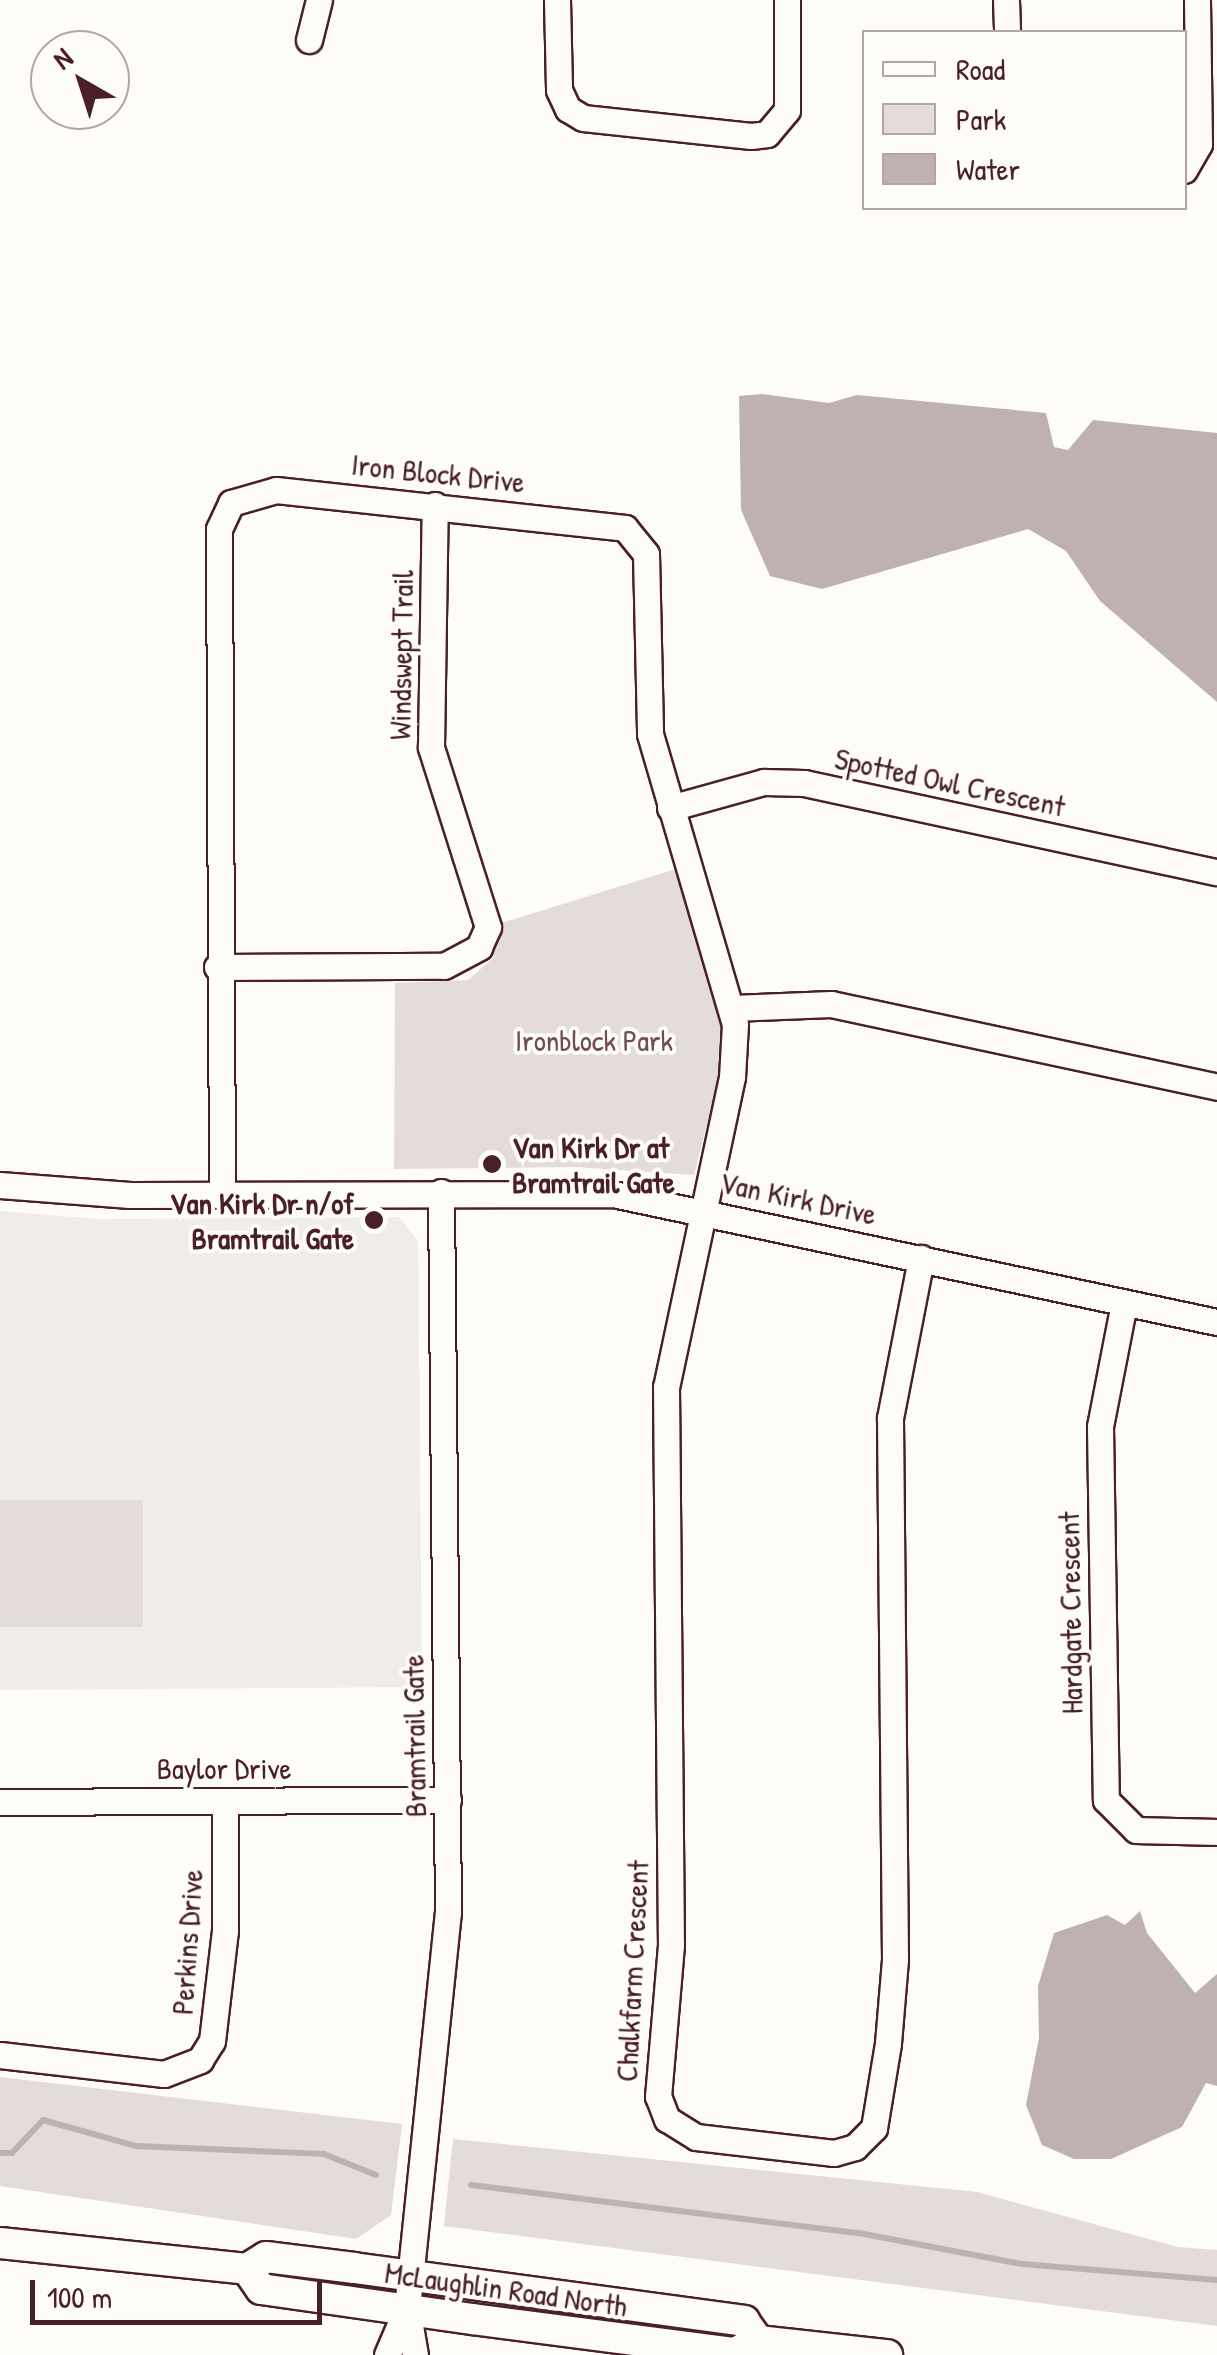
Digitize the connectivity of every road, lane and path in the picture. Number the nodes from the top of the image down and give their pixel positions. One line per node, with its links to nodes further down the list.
1 (320, 0): 7 (street)
2 (557, 0): 3 (street)
3 (788, 0)
4 (1006, 0): 6 (street)
5 (1197, 0): 8 (street)
6 (1007, 30)
7 (309, 40)
8 (1187, 165)
9 (436, 505): 10 (street, Iron Block Drive); 12 (street, Iron Block Drive); 12 (street, Windswept Trail)
10 (670, 808): 11 (street, Spotted Owl Crescent); 13 (street, Iron Block Drive)
11 (1217, 872)
12 (217, 967): 17 (street, Iron Block Drive)
13 (732, 1008): 14 (street); 18 (street, Iron Block Drive)
14 (1217, 1087)
15 (0, 1185): 17 (street, Van Kirk Drive)
16 (441, 1192): 17 (street, Van Kirk Drive); 18 (street, Van Kirk Drive); 22 (street, Bramtrail Gate)
17 (222, 1193)
18 (703, 1210): 19 (street, Van Kirk Drive); 19 (street, Chalkfarm Crescent)
19 (921, 1258): 20 (street, Van Kirk Drive)
20 (1124, 1302): 21 (street, Van Kirk Drive); 25 (street, Hardgate Crescent)
21 (1217, 1322)
22 (448, 1800): 23 (street, Baylor Drive); 28 (street, Bramtrail Gate)
23 (225, 1801): 24 (street, Baylor Drive); 26 (street, Perkins Drive)
24 (0, 1802)
25 (1217, 1832)
26 (0, 2055)
27 (0, 2243): 28 (main road, McLaughlin Road North)
28 (409, 2292): 29 (street); 30 (street); 31 (main road, McLaughlin Road North)
29 (387, 2355)
30 (415, 2355)
31 (887, 2355)

